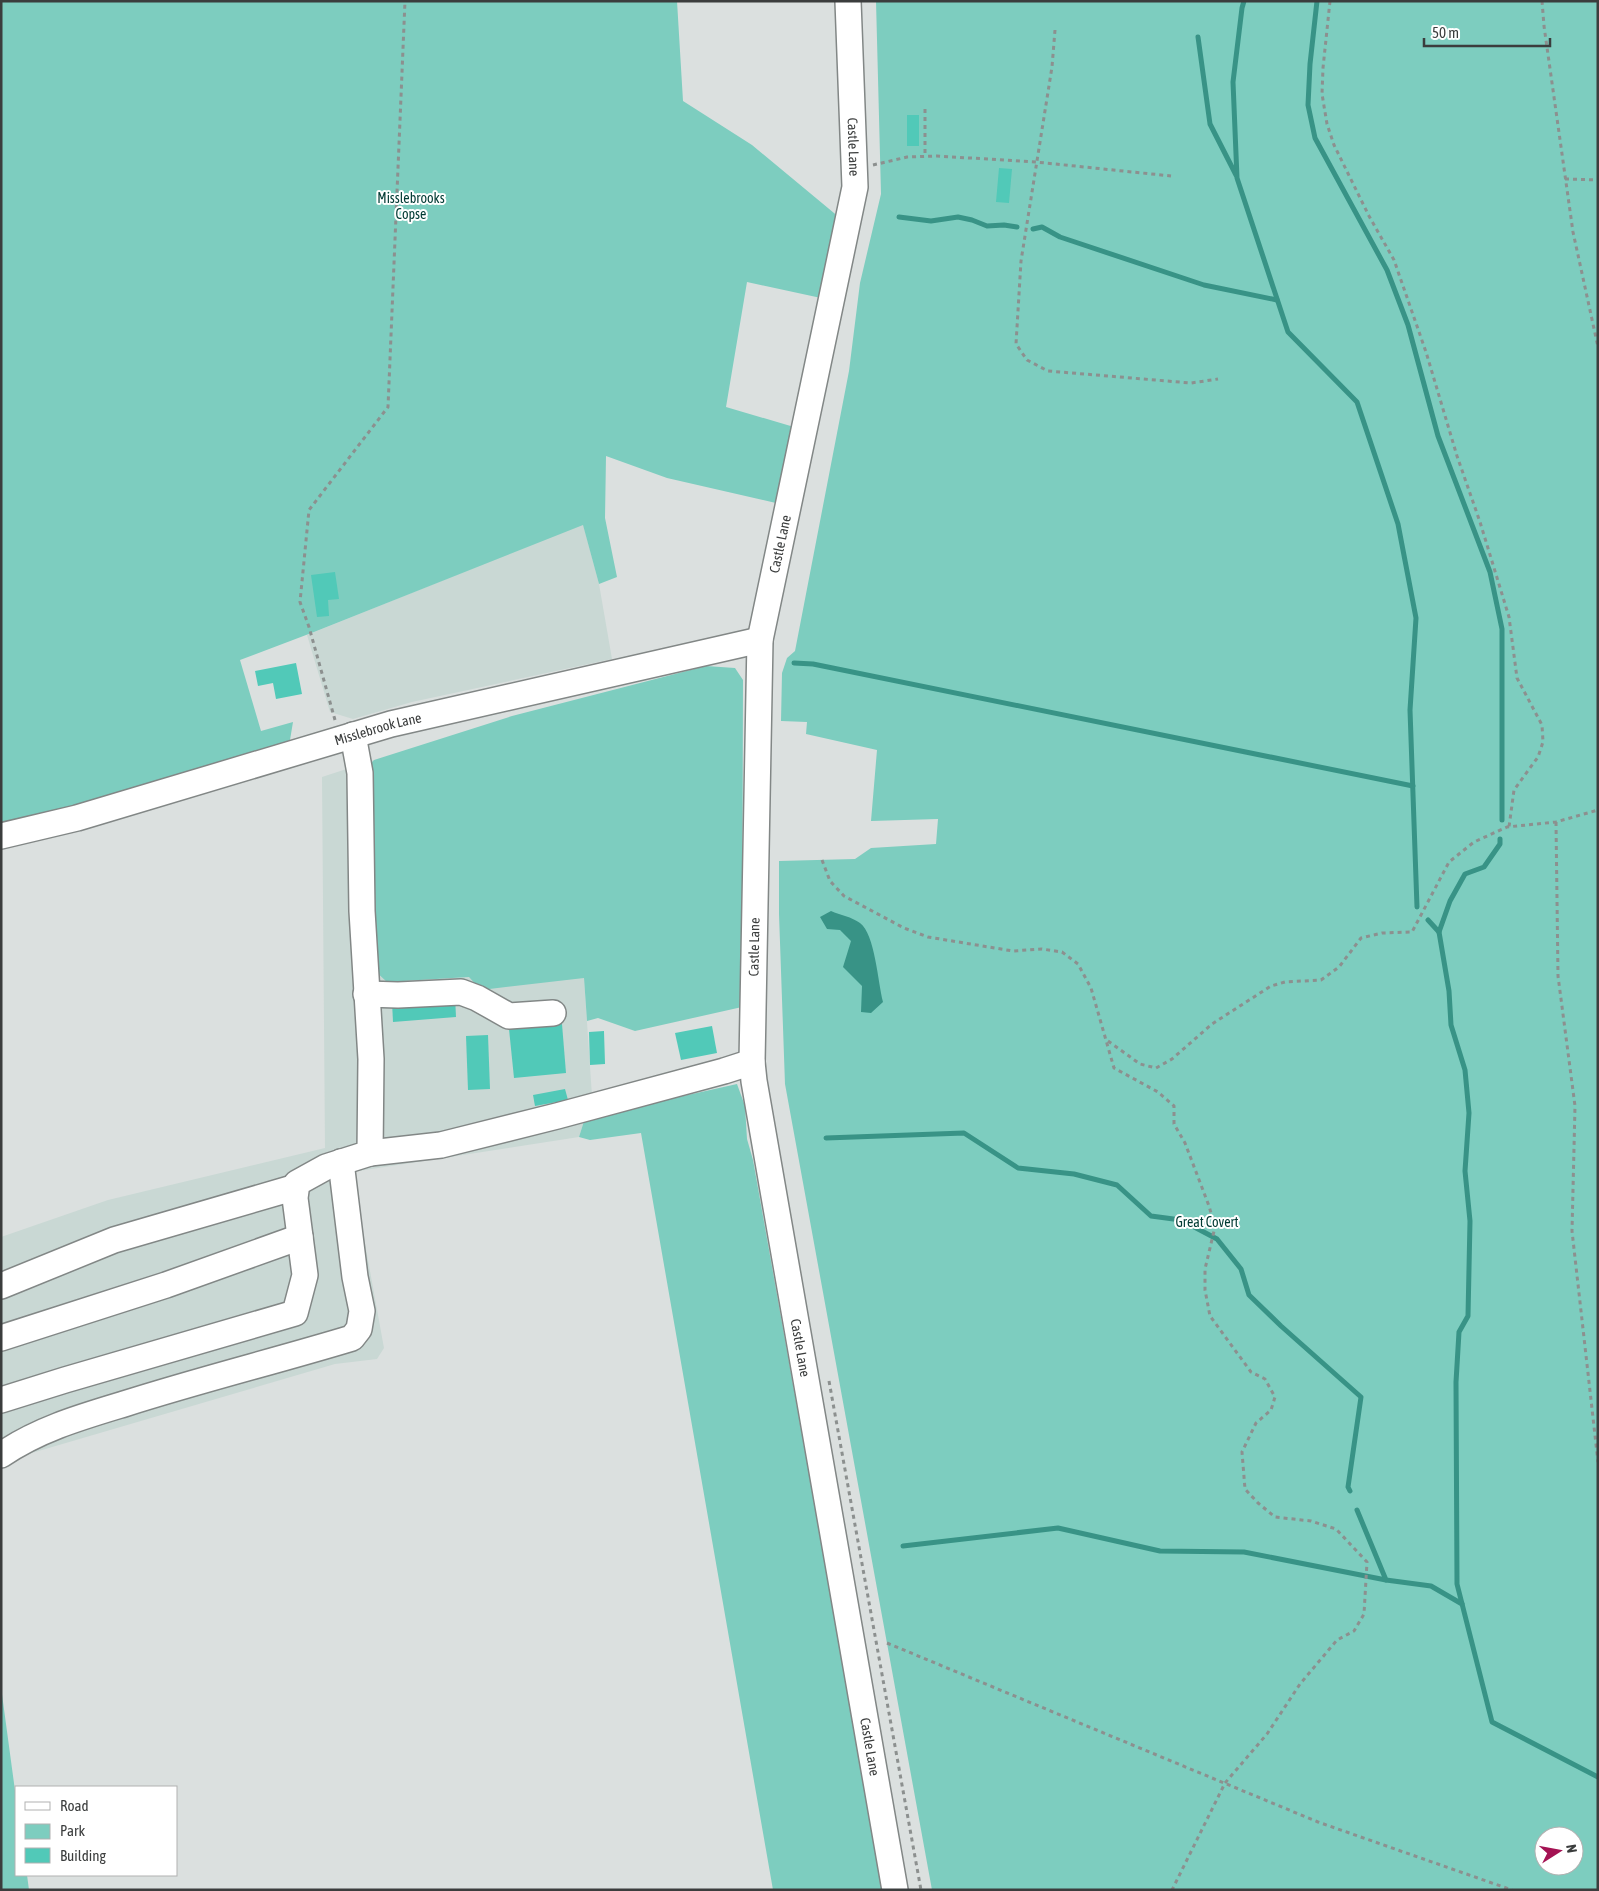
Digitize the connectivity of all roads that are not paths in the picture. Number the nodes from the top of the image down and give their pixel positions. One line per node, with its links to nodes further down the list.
1 (848, 1): 2 (street, Castle Lane)
2 (760, 640): 3 (street, Misslebrook Lane); 7 (street, Castle Lane)
3 (346, 737): 4 (street, Misslebrook Lane); 5 (street)
4 (1, 836)
5 (366, 994): 6 (street); 8 (street)
6 (553, 1013)
7 (752, 1062): 8 (street); 16 (street, Castle Lane)
8 (370, 1153): 9 (street)
9 (341, 1162): 10 (street); 15 (street)
10 (296, 1187): 11 (street); 12 (street)
11 (300, 1236): 13 (street); 14 (street)
12 (1, 1286)
13 (1, 1338)
14 (1, 1400)
15 (1, 1455)
16 (895, 1890)

